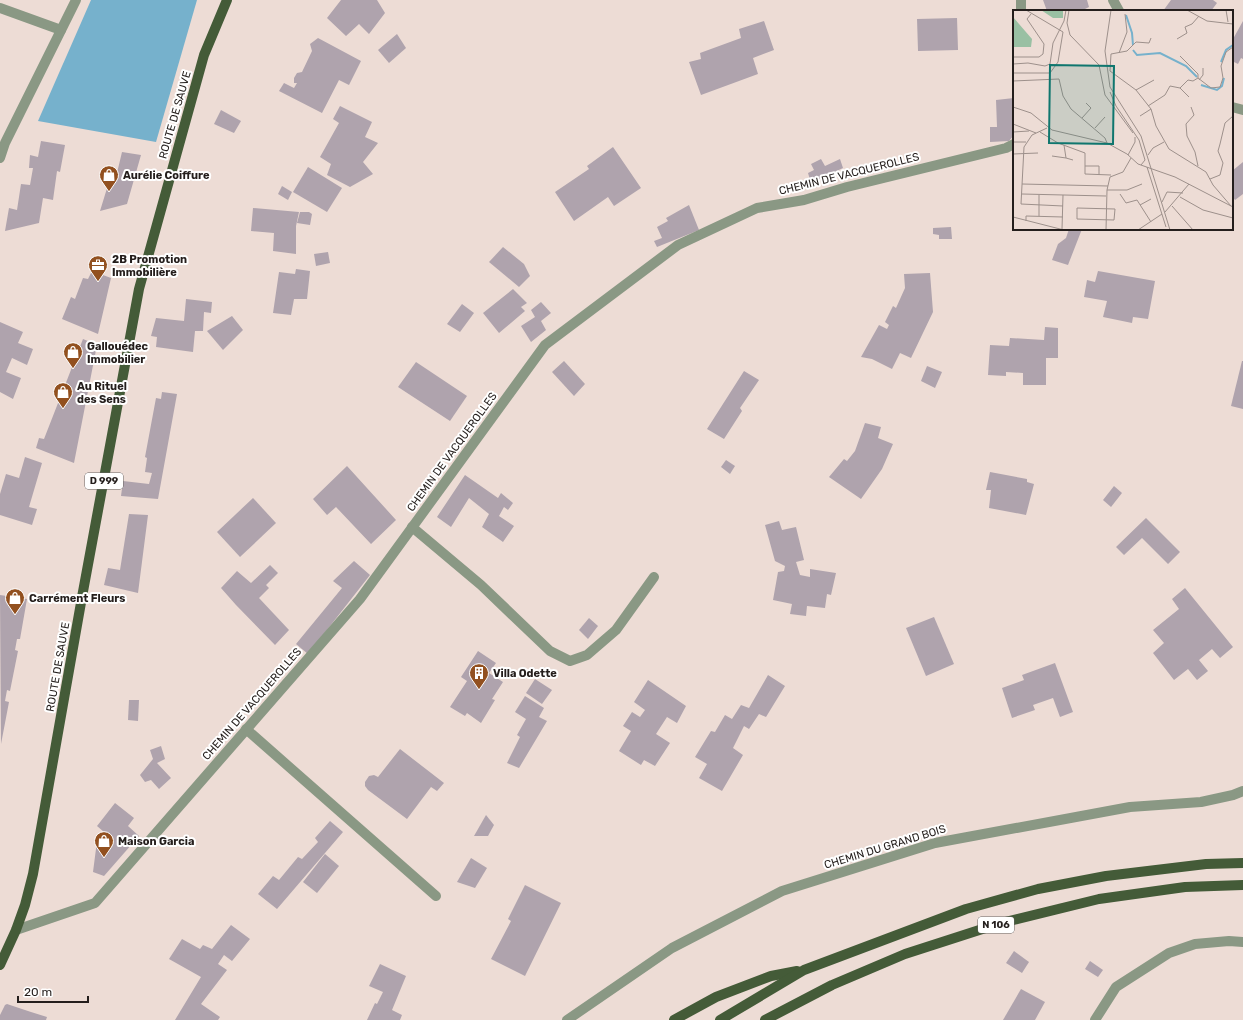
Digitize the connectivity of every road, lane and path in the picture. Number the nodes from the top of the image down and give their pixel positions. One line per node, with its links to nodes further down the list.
1 (76, 0): 6 (street)
2 (227, 0): 18 (main road, ROUTE DE SAUVE / D 999)
3 (1113, 0): 5 (street)
4 (0, 8): 6 (street)
5 (1118, 10)
6 (61, 30): 10 (street)
7 (1233, 107): 8 (street)
8 (1243, 110)
9 (1013, 144): 11 (street, CHEMIN DE VACQUEROLLES)
10 (0, 158)
11 (412, 527): 12 (street); 13 (street, CHEMIN DE VACQUEROLLES)
12 (654, 577)
13 (246, 729): 17 (street); 18 (street, CHEMIN DE VACQUEROLLES)
14 (1243, 791): 22 (street, CHEMIN DU GRAND BOIS)
15 (1243, 863): 21 (main road, N 106)
16 (1243, 885): 25 (main road, N 106)
17 (436, 896)
18 (16, 930): 20 (main road, ROUTE DE SAUVE / D 999)
19 (1243, 942): 26 (street)
20 (0, 965)
21 (804, 970): 23 (main road); 24 (main road, N 106)
22 (567, 1020)
23 (674, 1020)
24 (720, 1020)
25 (765, 1020)
26 (1095, 1020)

